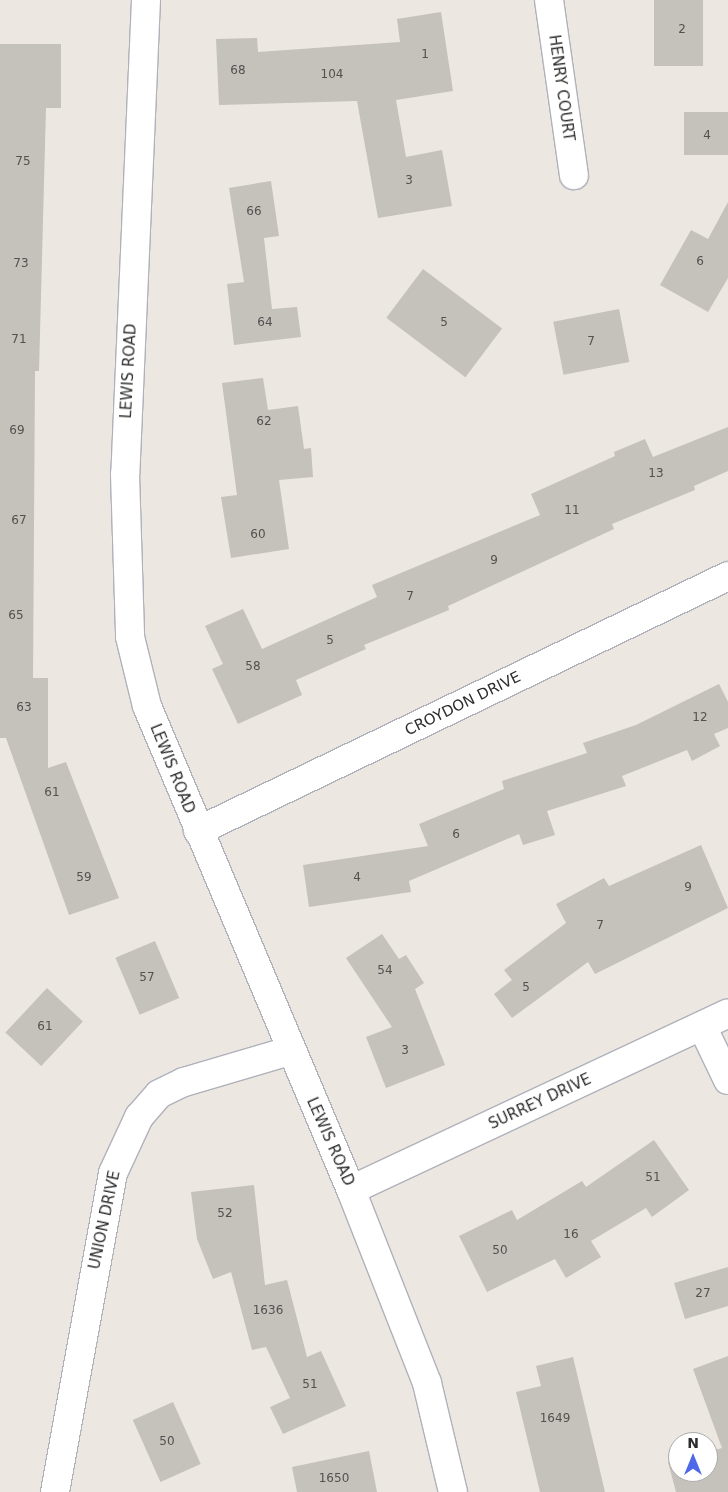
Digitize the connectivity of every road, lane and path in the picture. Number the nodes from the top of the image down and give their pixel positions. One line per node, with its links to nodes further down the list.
1 (146, 0): 5 (street, LEWIS ROAD)
2 (549, 0): 3 (street, HENRY COURT)
3 (574, 175)
4 (728, 576): 5 (street, CROYDON DRIVE)
5 (198, 831): 8 (street, LEWIS ROAD)
6 (728, 1013): 7 (street, SURREY DRIVE)
7 (702, 1026): 9 (street); 10 (street, SURREY DRIVE)
8 (289, 1051): 10 (street, LEWIS ROAD); 11 (street, UNION DRIVE)
9 (728, 1080)
10 (351, 1190): 12 (street, LEWIS ROAD)
11 (55, 1492)
12 (453, 1492)

